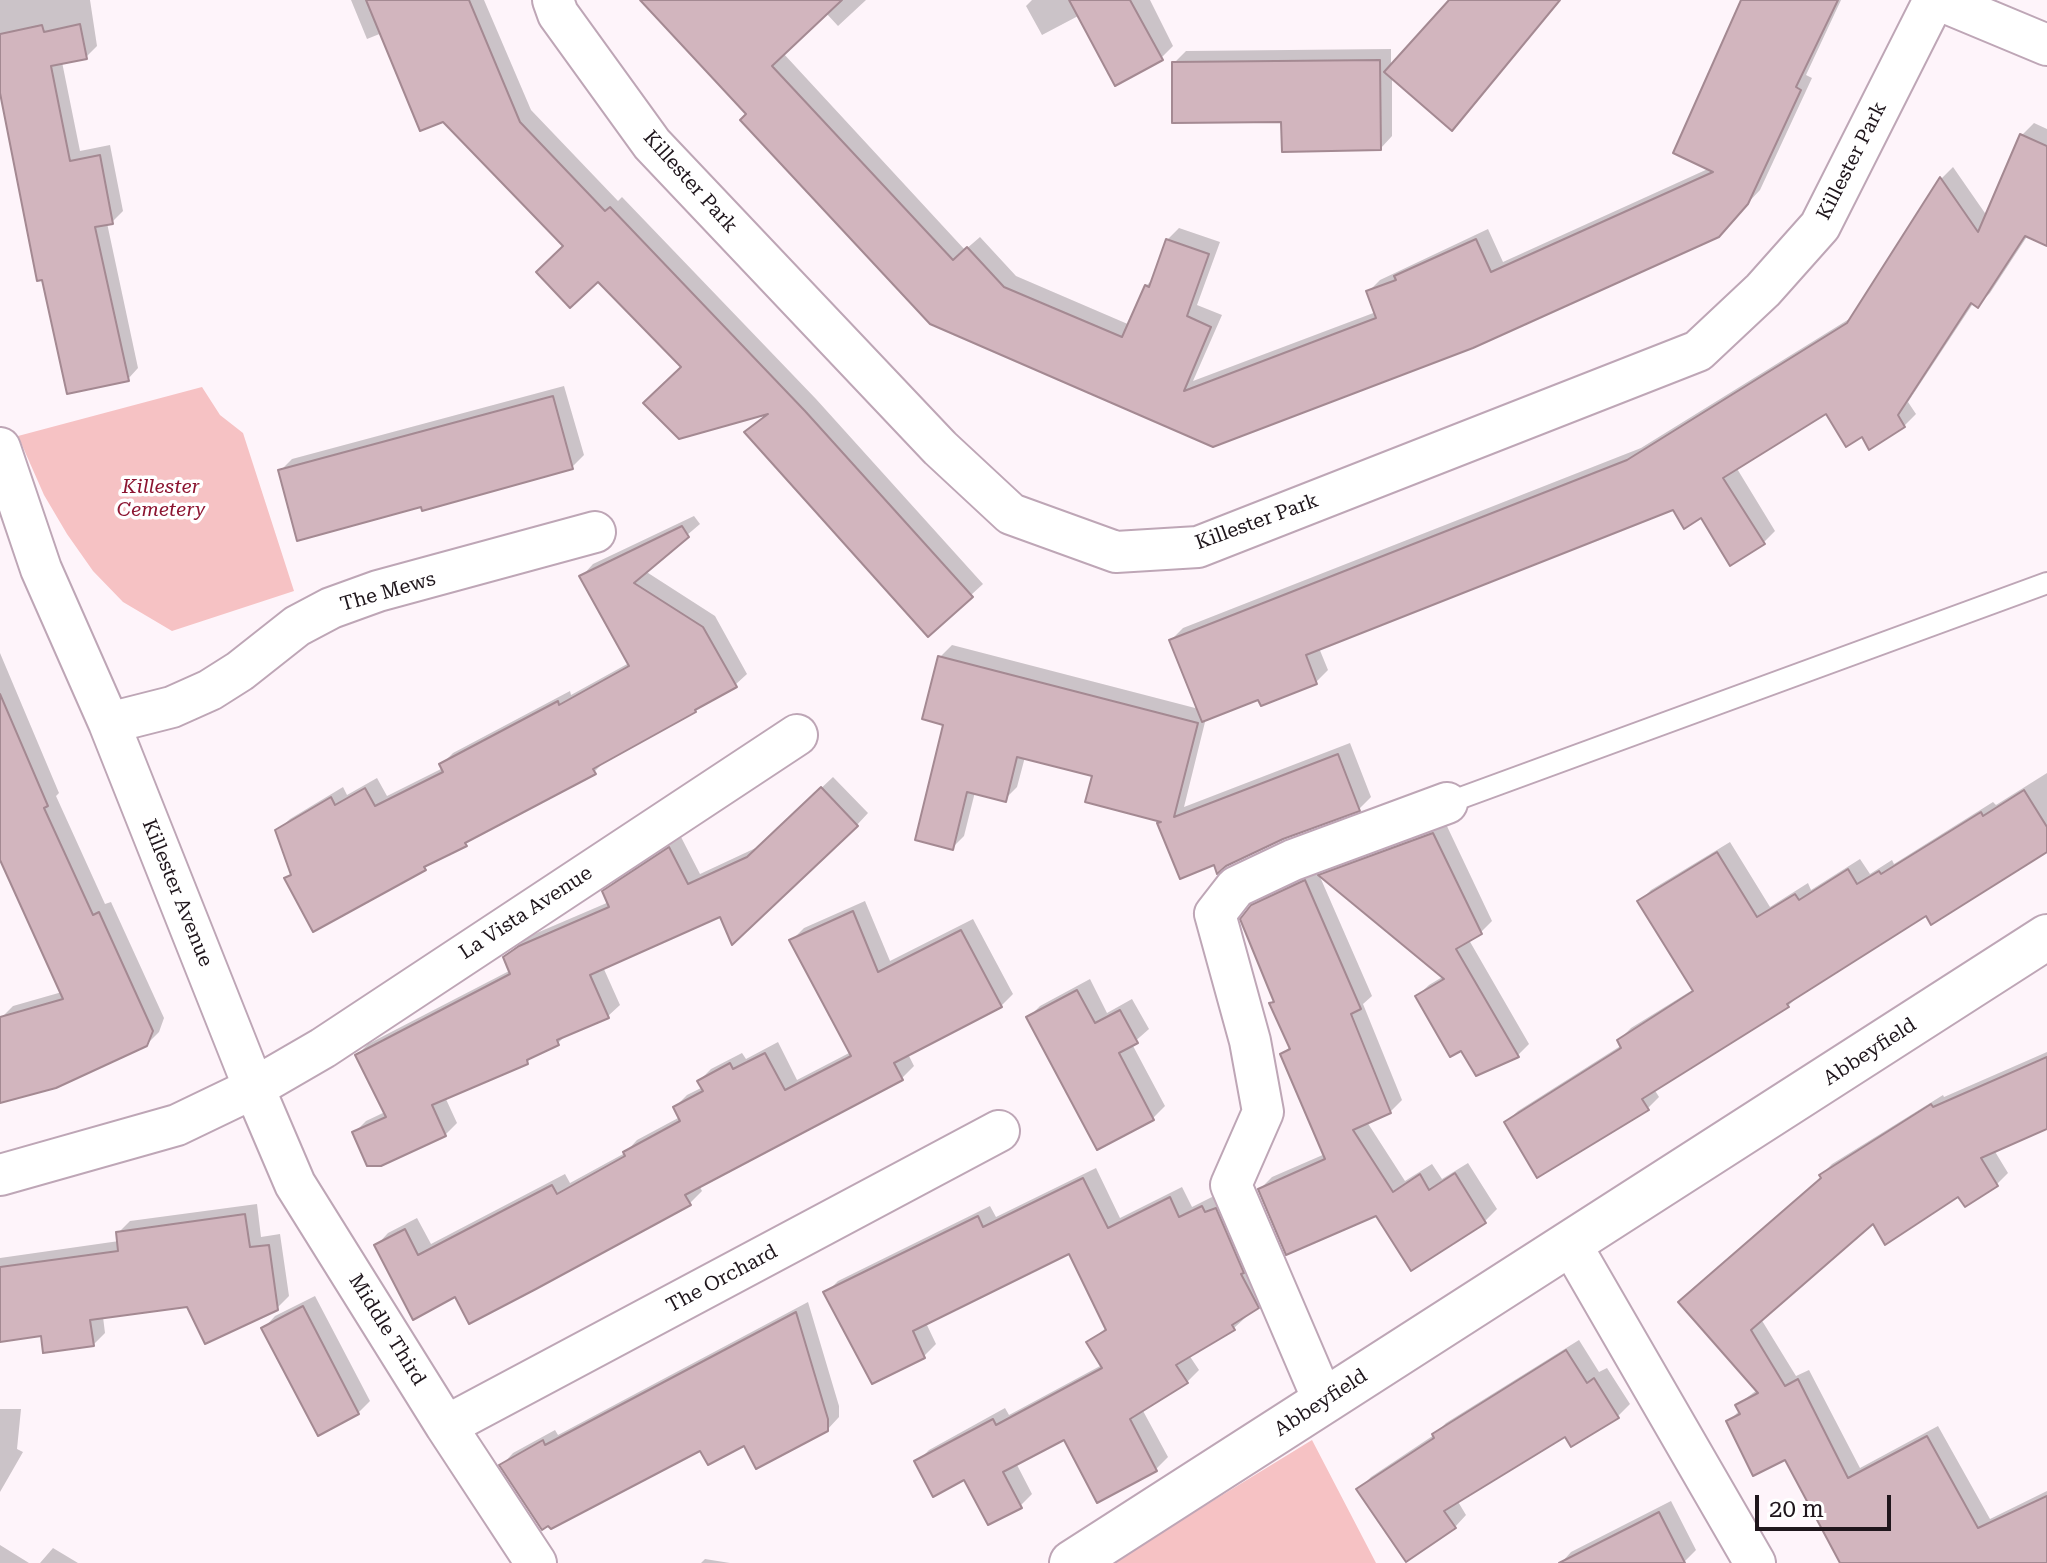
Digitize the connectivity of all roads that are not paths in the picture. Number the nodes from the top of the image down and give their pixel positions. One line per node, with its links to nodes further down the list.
1 (553, 0): 2 (street, Killester Park)
2 (1936, 0): 3 (street, Killester Park)
3 (2047, 45)
4 (0, 448): 7 (street, Killester Avenue)
5 (595, 532): 7 (street, The Mews)
6 (2047, 583): 9 (lane)
7 (109, 723): 11 (street, Killester Avenue)
8 (797, 735): 11 (street, La Vista Avenue)
9 (1447, 803): 15 (street)
10 (2047, 937): 14 (street, Abbeyfield)
11 (254, 1088): 13 (street); 16 (street, Middle Third)
12 (999, 1131): 16 (street, The Orchard)
13 (0, 1175)
14 (1570, 1243): 15 (street, Abbeyfield); 19 (street)
15 (1324, 1402): 18 (street, Abbeyfield)
16 (446, 1426): 17 (street, Middle Third)
17 (536, 1563)
18 (1072, 1563)
19 (1755, 1563)

